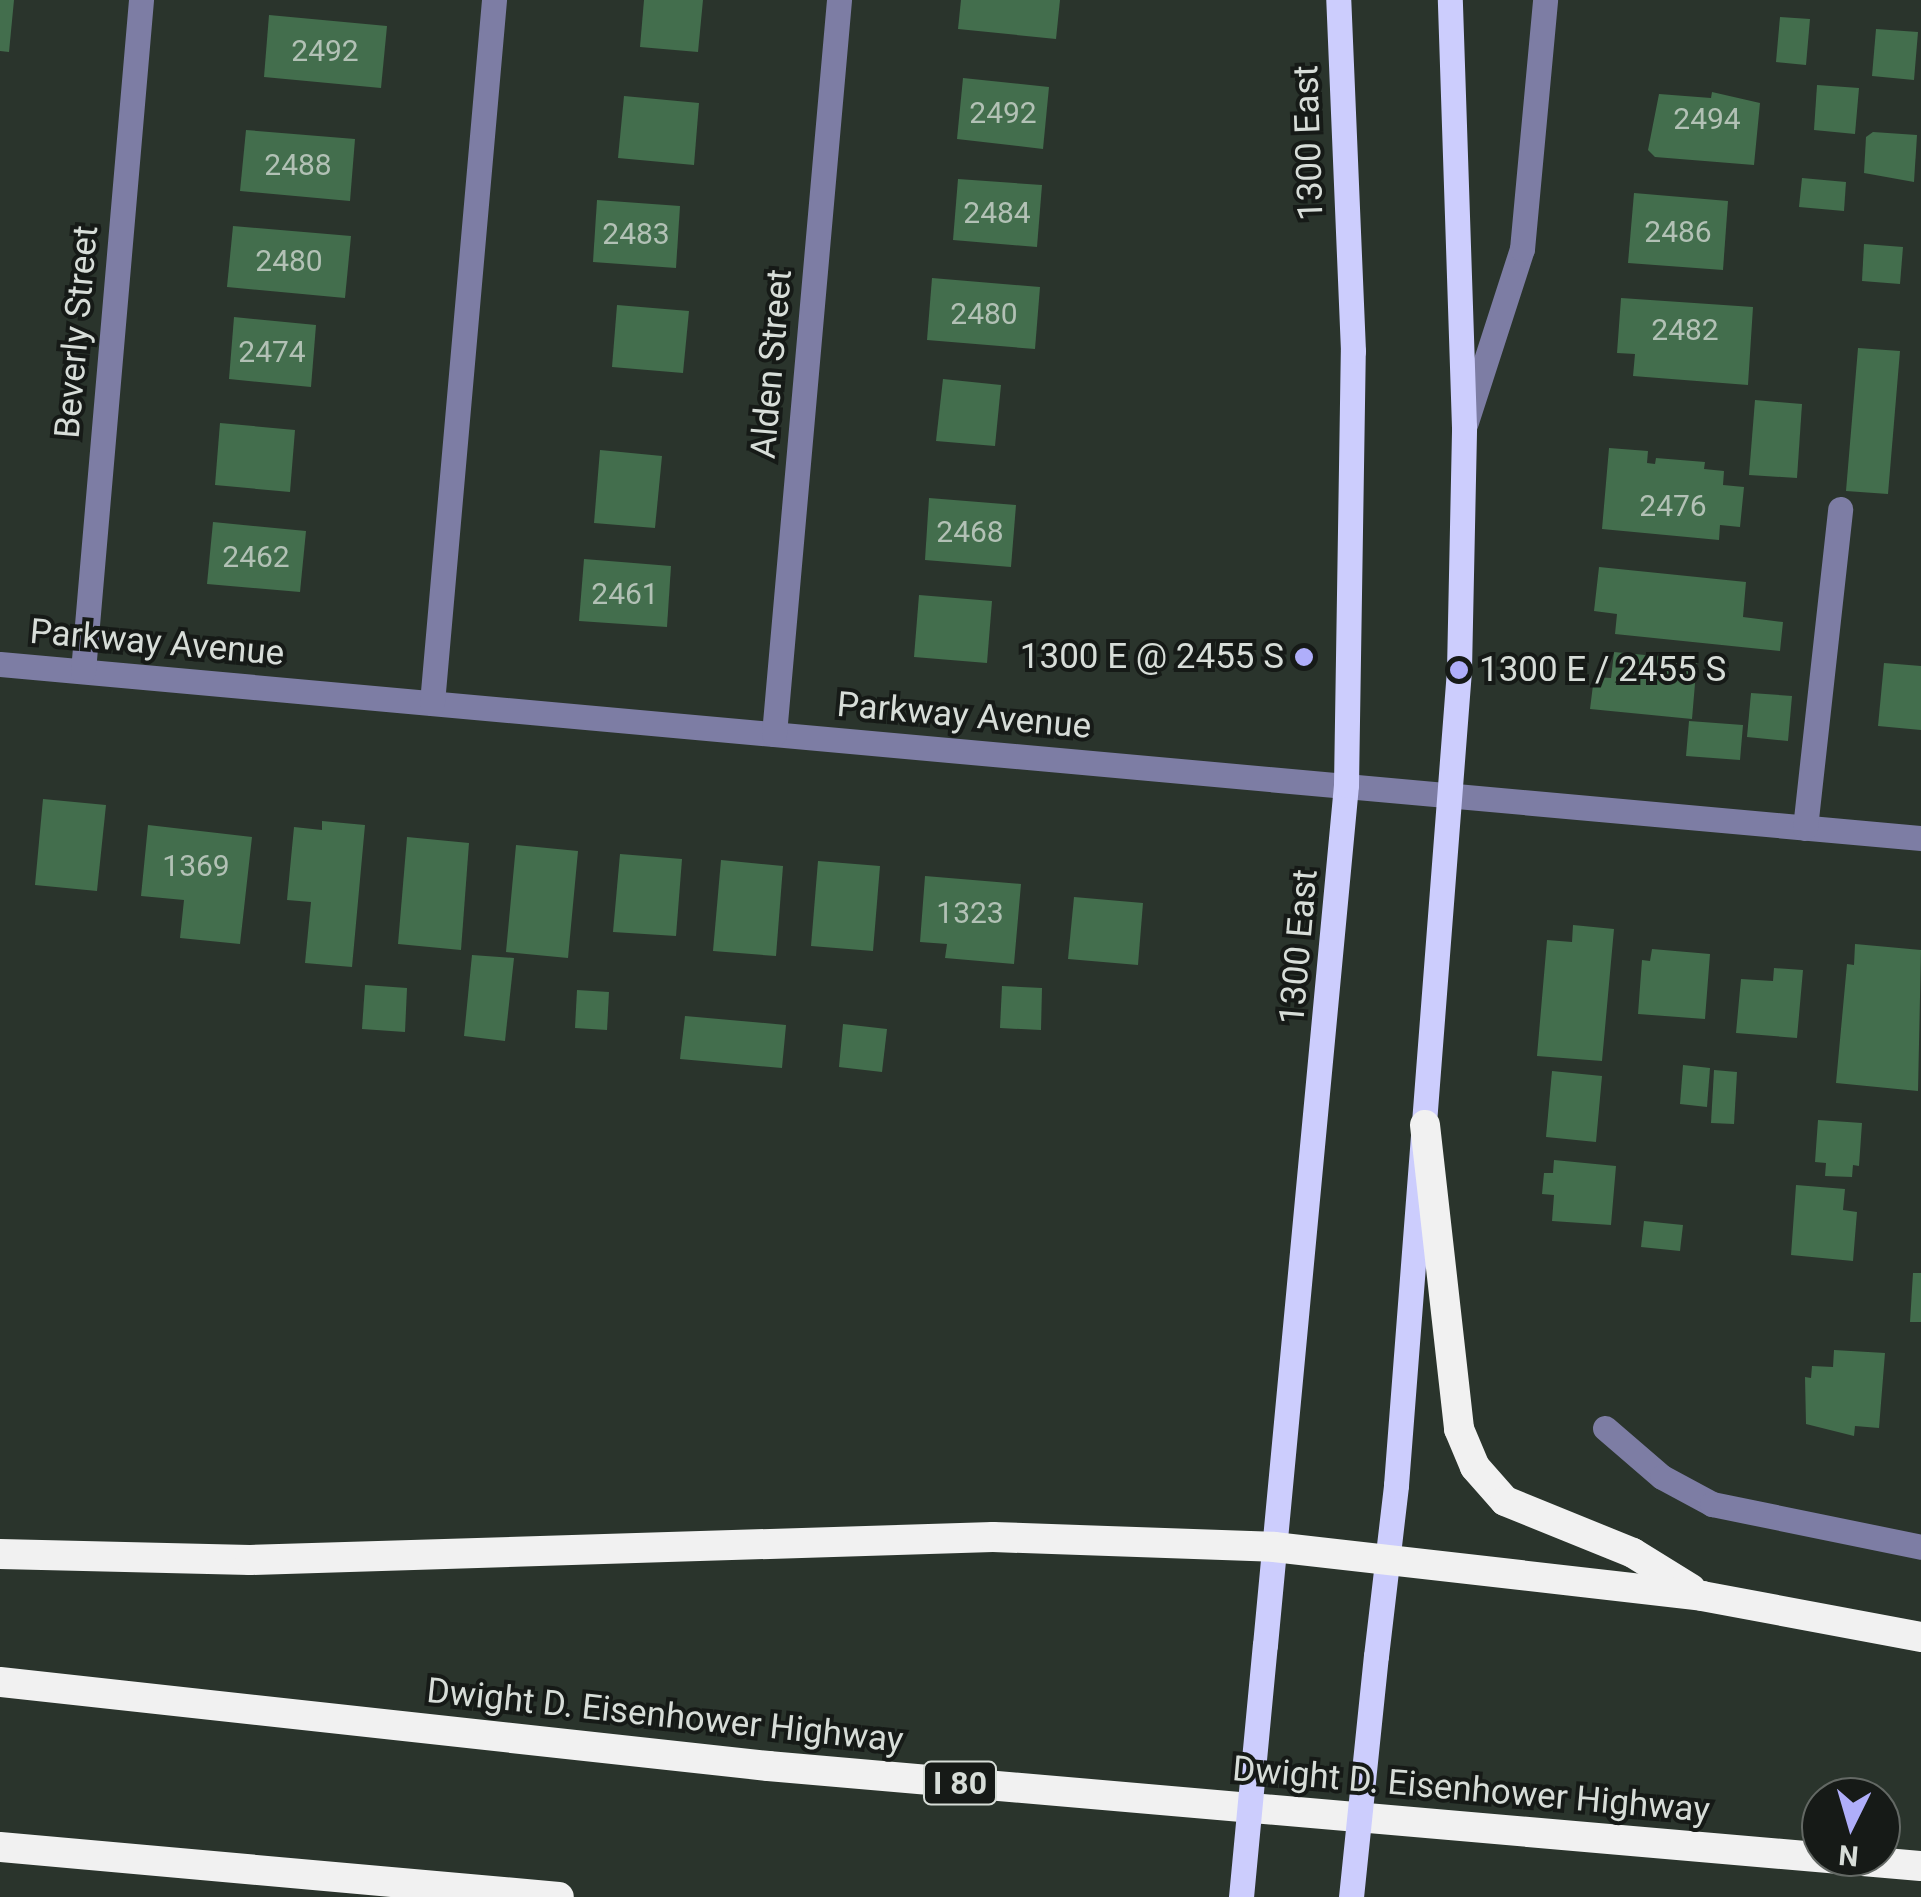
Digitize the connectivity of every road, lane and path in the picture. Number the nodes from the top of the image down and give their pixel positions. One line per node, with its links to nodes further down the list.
1 (142, 0): 10 (street, Beverly Street)
2 (494, 0): 11 (street)
3 (839, 0): 12 (street, Alden Street)
4 (1338, 0): 13 (main road, 1300 East)
5 (1450, 0): 7 (main road)
6 (1545, 0): 7 (street)
7 (1464, 426): 14 (main road)
8 (1840, 509): 15 (street)
9 (0, 664): 10 (street, Parkway Avenue)
10 (83, 671): 11 (street, Parkway Avenue)
11 (432, 703): 12 (street, Parkway Avenue)
12 (774, 734): 13 (street, Parkway Avenue)
13 (1346, 786): 14 (street, Parkway Avenue); 20 (main road, 1300 East)
14 (1449, 795): 15 (street, Parkway Avenue); 17 (main road)
15 (1805, 828): 16 (street, Parkway Avenue)
16 (1921, 838)
17 (1425, 1125): 22 (main road); 23 (highway)
18 (1605, 1428): 19 (street)
19 (1921, 1547)
20 (1274, 1548): 21 (highway); 22 (highway); 29 (main road, 1300 East, bridge)
21 (0, 1554)
22 (1389, 1557): 23 (highway); 30 (main road, bridge)
23 (1702, 1596): 24 (highway)
24 (1921, 1636)
25 (0, 1682): 27 (highway, Dwight D. Eisenhower Highway / I 80)
26 (0, 1847): 28 (highway)
27 (1921, 1866)
28 (559, 1897)
29 (1241, 1897)
30 (1351, 1897)

